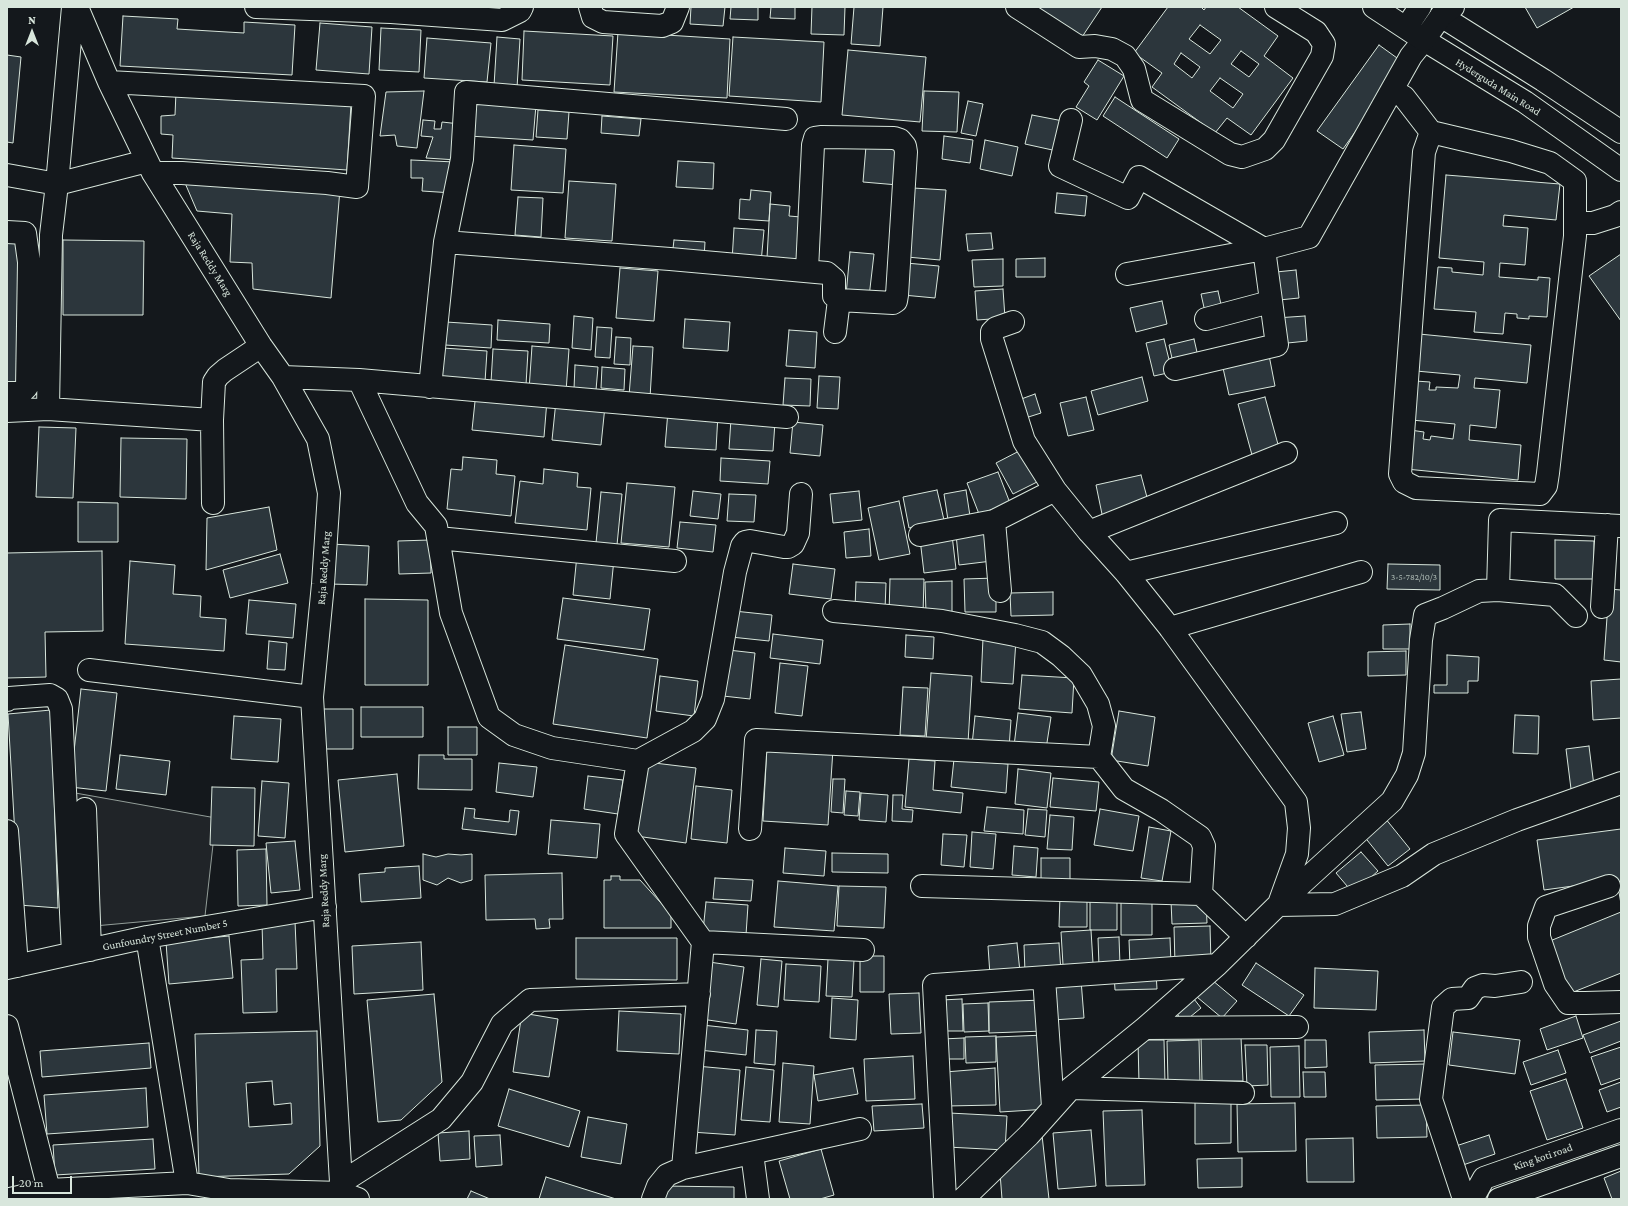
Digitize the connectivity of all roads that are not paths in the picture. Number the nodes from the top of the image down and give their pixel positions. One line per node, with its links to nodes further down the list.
1 (73, 7): 24 (street)
2 (77, 7): 15 (street, Raja Reddy Marg)
3 (256, 7): 11 (street)
4 (522, 7): 11 (street)
5 (590, 7): 6 (street)
6 (678, 7)
7 (1017, 7): 8 (street)
8 (1276, 7)
9 (1374, 7): 13 (street, Hyderguda Main Road)
10 (1420, 7): 13 (street)
11 (392, 10)
12 (1440, 10): 14 (street); 20 (street)
13 (1406, 28): 14 (street, Hyderguda Main Road)
14 (1418, 48): 16 (street); 22 (street, Hyderguda Main Road)
15 (109, 82): 21 (street, Raja Reddy Marg); 21 (street)
16 (1392, 90): 19 (street); 31 (street)
17 (786, 119): 30 (street)
18 (1071, 120): 31 (street)
19 (1432, 132): 27 (street); 27 (street)
20 (1621, 132)
21 (150, 167): 24 (street); 41 (street, Raja Reddy Marg)
22 (1621, 170)
23 (7, 174): 24 (street)
24 (57, 184): 29 (street)
25 (1621, 212): 27 (street)
26 (1621, 225): 27 (street)
27 (1576, 228)
28 (16, 232): 29 (street); 32 (street)
29 (50, 236): 33 (street)
30 (445, 242): 34 (street); 45 (street)
31 (1264, 249): 35 (street); 37 (street)
32 (29, 267): 33 (street); 46 (street)
33 (50, 267): 47 (street)
34 (807, 270): 36 (street); 36 (street)
35 (1127, 274)
36 (839, 300): 40 (street)
37 (1270, 302): 38 (street); 42 (street)
38 (1206, 319)
39 (1013, 322): 52 (street)
40 (835, 332)
41 (261, 346): 43 (street, Raja Reddy Marg); 50 (street)
42 (1175, 369)
43 (283, 377): 44 (street); 71 (street, Raja Reddy Marg)
44 (359, 380): 45 (street); 60 (street)
45 (430, 386): 49 (street)
46 (7, 393)
47 (48, 409): 48 (street); 50 (street)
48 (7, 411)
49 (787, 417)
50 (212, 420): 54 (street)
51 (1286, 453): 58 (street)
52 (1055, 490): 55 (street); 58 (street)
53 (801, 494): 74 (street)
54 (213, 503)
55 (994, 521): 59 (street); 64 (street)
56 (1336, 523): 63 (street)
57 (1614, 525): 65 (street); 66 (street)
58 (1089, 532): 63 (street)
59 (920, 535)
60 (438, 538): 61 (street); 74 (street)
61 (675, 561)
62 (1361, 572): 69 (street)
63 (1126, 573): 69 (street)
64 (1000, 590)
65 (1498, 590): 68 (street); 82 (street)
66 (1602, 607)
67 (834, 611): 73 (street)
68 (1576, 616)
69 (1170, 628): 82 (street)
70 (89, 670): 71 (street)
71 (312, 697): 83 (street, Raja Reddy Marg)
72 (7, 700): 88 (street)
73 (1100, 757): 77 (street); 81 (street)
74 (638, 761): 86 (street)
75 (1621, 783): 82 (street)
76 (84, 809): 88 (street)
77 (750, 829)
78 (7, 831): 90 (street)
79 (922, 886): 81 (street)
80 (1609, 886): 94 (street)
81 (1201, 894): 85 (street)
82 (1278, 905): 85 (street)
83 (325, 908): 84 (street, Gunfoundry Street Number 5); 108 (street, Raja Reddy Marg)
84 (148, 937): 88 (street, Gunfoundry Street Number 5); 106 (street)
85 (1246, 937): 89 (street)
86 (703, 942): 87 (street); 93 (street)
87 (863, 950)
88 (82, 952): 90 (street, Gunfoundry Street Number 5)
89 (1217, 965): 91 (street); 97 (street)
90 (12, 967)
91 (1044, 978): 100 (street); 113 (street)
92 (1522, 982): 109 (street)
93 (698, 994): 105 (street); 108 (street)
94 (1621, 1002)
95 (7, 1026): 107 (street)
96 (1297, 1027): 97 (street)
97 (1145, 1028): 98 (street)
98 (1071, 1088): 99 (street); 100 (street)
99 (1243, 1093)
100 (1053, 1107): 114 (street)
101 (860, 1129): 103 (street)
102 (1621, 1130): 109 (street, King koti road)
103 (752, 1153): 105 (street); 112 (street)
104 (1621, 1156): 115 (street)
105 (683, 1168): 111 (street)
106 (187, 1183): 107 (street); 108 (street)
107 (49, 1190): 110 (street)
108 (346, 1193)
109 (1472, 1198)
110 (10, 1199)
111 (653, 1199)
112 (758, 1199)
113 (945, 1199)
114 (963, 1199)
115 (1499, 1199)

